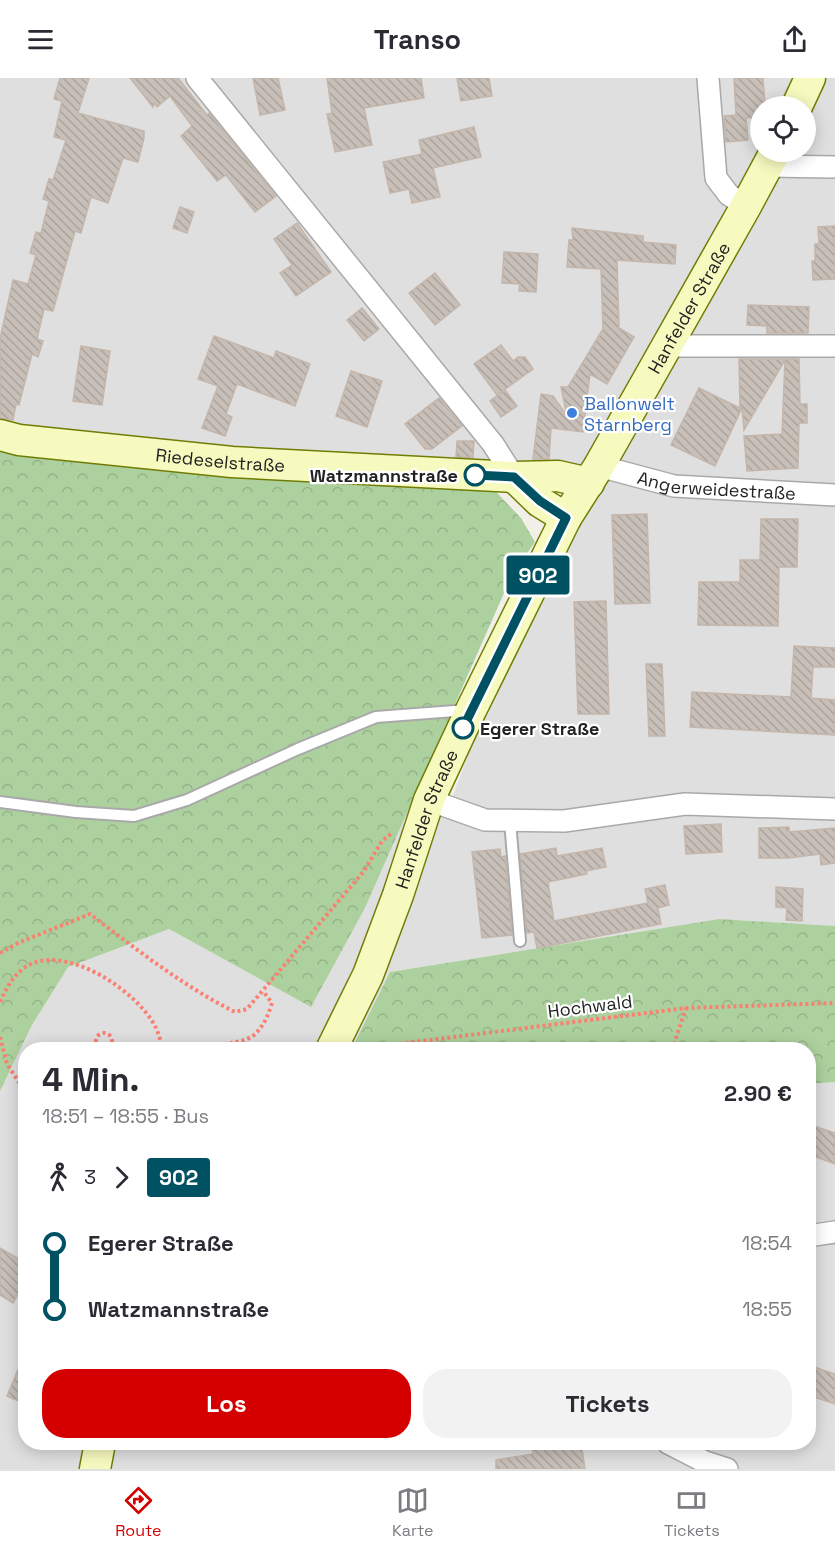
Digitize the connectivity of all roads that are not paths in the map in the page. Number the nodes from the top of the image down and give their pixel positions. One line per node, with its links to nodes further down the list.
1 (197, 78): 13 (street)
2 (708, 78): 8 (street)
3 (810, 78): 4 (street)
4 (801, 96)
5 (769, 162): 8 (street, Hanfelder Straße)
6 (795, 162): 7 (street)
7 (835, 167)
8 (746, 206): 9 (street, Hanfelder Straße)
9 (666, 346): 10 (street); 12 (street, Hanfelder Straße)
10 (835, 346)
11 (0, 435): 13 (street, Riedeselstraße)
12 (594, 475): 13 (street, Riedeselstraße); 14 (street, Angerweidestraße); 15 (street, Hanfelder Straße)
13 (514, 477): 15 (street)
14 (835, 495)
15 (566, 518): 16 (street, Hanfelder Straße)
16 (471, 710): 17 (street, Hanfelder Straße); 18 (lane)
17 (429, 800): 20 (street); 22 (street, Hanfelder Straße)
18 (0, 802)
19 (835, 809): 20 (street)
20 (510, 821): 21 (lane)
21 (520, 941)
22 (335, 1042)
23 (835, 1232): 24 (street)
24 (816, 1235)
25 (99, 1450): 27 (street)
26 (682, 1450): 28 (street)
27 (95, 1469)
28 (727, 1469)

